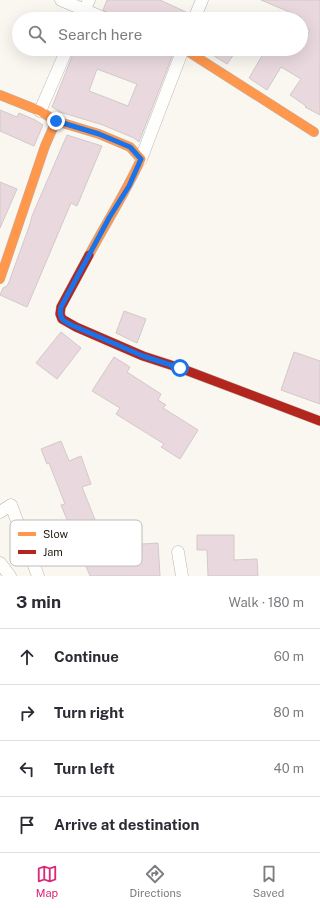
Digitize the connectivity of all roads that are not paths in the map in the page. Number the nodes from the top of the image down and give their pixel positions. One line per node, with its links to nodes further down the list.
1 (61, 0): 3 (street)
2 (202, 0): 4 (street)
3 (84, 9)
4 (197, 12)
5 (64, 56): 9 (street)
6 (180, 56): 12 (street)
7 (194, 56): 11 (street)
8 (0, 95): 9 (street)
9 (40, 112): 10 (street)
10 (56, 121): 12 (street); 13 (street)
11 (314, 132)
12 (141, 159): 14 (street)
13 (0, 279)
14 (320, 420)
15 (0, 512): 16 (street)
16 (17, 520)
17 (178, 552): 22 (street)
18 (0, 563): 20 (street)
19 (34, 566): 21 (street)
20 (10, 576)
21 (38, 576)
22 (182, 576)

